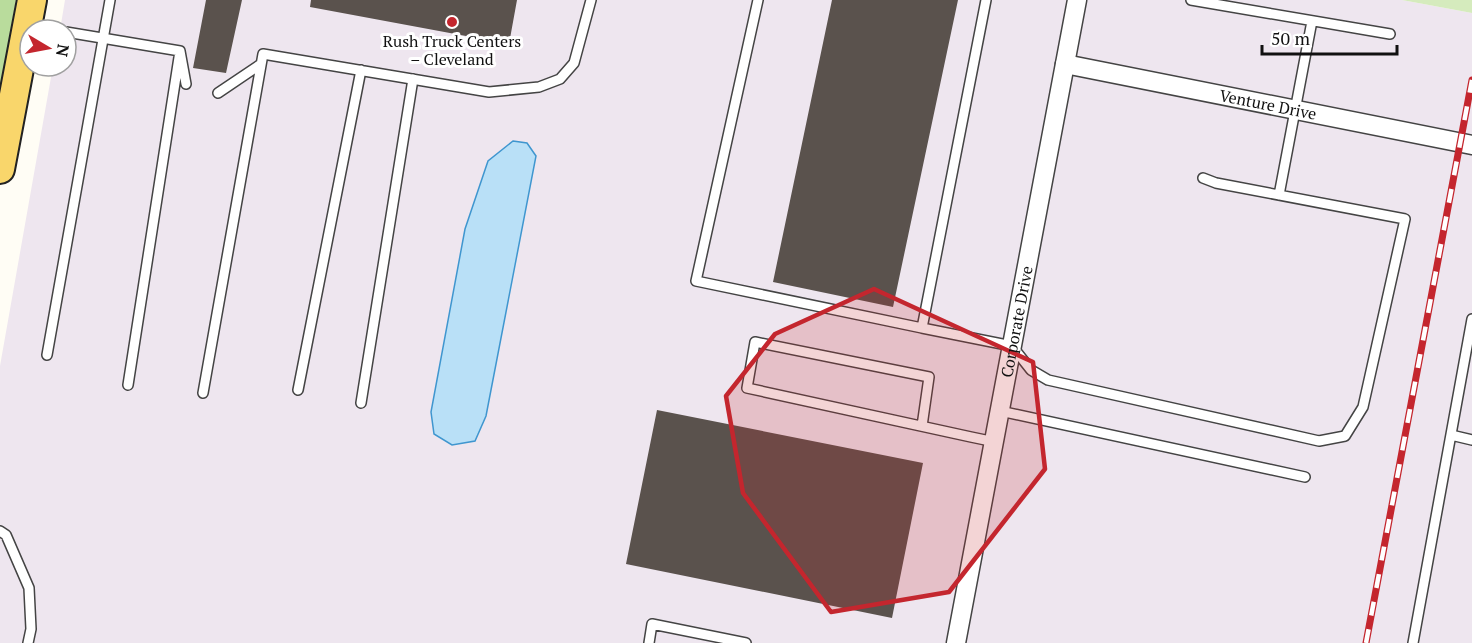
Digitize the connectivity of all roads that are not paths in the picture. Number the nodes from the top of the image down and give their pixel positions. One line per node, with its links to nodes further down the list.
1 (110, 0): 11 (lane)
2 (591, 0): 16 (lane)
3 (758, 0): 25 (lane)
4 (986, 0): 25 (lane)
5 (1077, 0): 14 (street, Corporate Drive)
6 (1191, 0): 8 (lane)
7 (29, 13): 21 (main road)
8 (1312, 21): 10 (lane); 19 (lane)
9 (78, 34): 11 (lane)
10 (1390, 34)
11 (103, 38): 12 (lane); 27 (lane)
12 (180, 51): 17 (lane); 28 (lane)
13 (261, 64): 15 (lane); 18 (lane); 30 (lane)
14 (1065, 64): 19 (street, Venture Drive); 26 (street, Corporate Drive)
15 (361, 70): 16 (lane); 29 (lane)
16 (413, 79): 31 (lane)
17 (186, 84)
18 (218, 93)
19 (1294, 110): 20 (street, Venture Drive); 23 (lane)
20 (1472, 145)
21 (0, 169)
22 (1203, 178): 23 (lane)
23 (1279, 195): 26 (lane)
24 (1472, 319): 34 (lane)
25 (921, 328): 26 (lane)
26 (1012, 346): 32 (street, Corporate Drive)
27 (47, 355)
28 (128, 385)
29 (298, 390)
30 (203, 393)
31 (361, 403)
32 (1000, 411): 36 (street, Corporate Drive); 37 (lane)
33 (922, 426): 33 (lane); 36 (lane)
34 (1451, 435): 35 (lane); 43 (lane)
35 (1472, 440)
36 (995, 442): 42 (street, Corporate Drive)
37 (1305, 477)
38 (0, 531): 39 (lane)
39 (28, 643)
40 (649, 643): 41 (lane)
41 (746, 643)
42 (957, 643)
43 (1413, 643)

